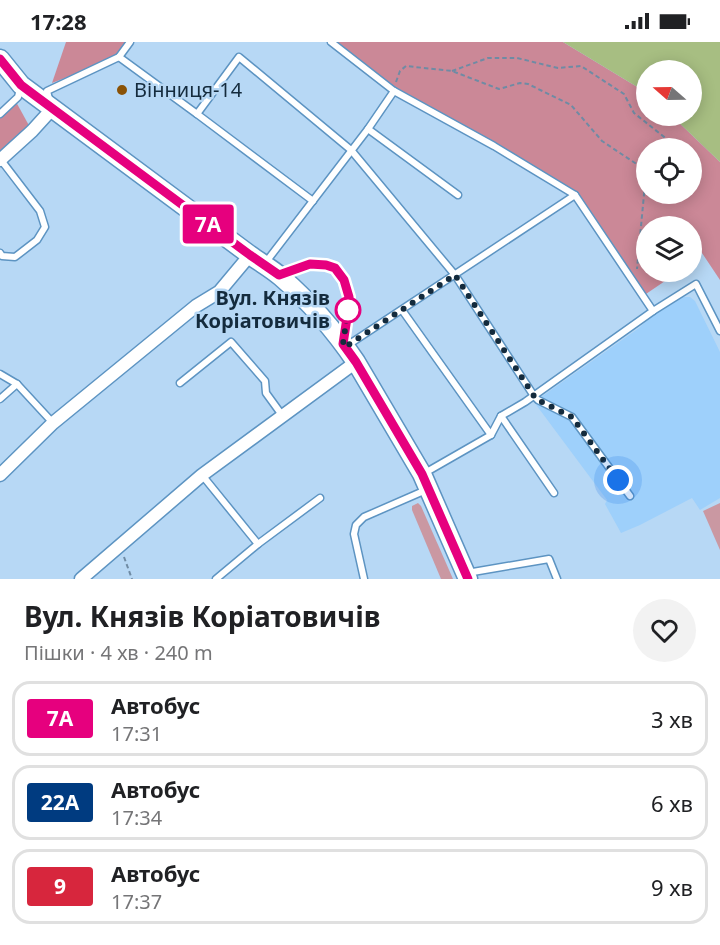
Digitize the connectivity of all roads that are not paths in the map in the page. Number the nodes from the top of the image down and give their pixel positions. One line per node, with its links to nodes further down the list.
1 (130, 42): 3 (lane)
2 (331, 42): 6 (lane)
3 (119, 57): 7 (lane); 9 (lane)
4 (0, 59): 5 (main road)
5 (21, 85): 7 (main road); 8 (lane)
6 (394, 91): 10 (lane); 14 (lane)
7 (52, 109): 12 (street); 17 (main road)
8 (0, 114)
9 (197, 114): 11 (lane); 15 (lane)
10 (368, 129): 11 (lane); 13 (lane)
11 (351, 150): 15 (lane); 18 (lane)
12 (0, 160): 16 (lane)
13 (458, 195)
14 (575, 195): 18 (lane); 20 (lane)
15 (313, 201): 17 (lane)
16 (0, 254)
17 (265, 265): 22 (main road); 22 (lane); 30 (street)
18 (455, 275): 19 (lane); 26 (lane)
19 (402, 310): 22 (lane); 31 (lane)
20 (653, 311): 21 (lane); 26 (lane)
21 (720, 331)
22 (348, 351): 28 (street); 34 (main road)
23 (0, 374): 25 (lane)
24 (180, 383): 28 (lane)
25 (17, 384): 27 (lane); 30 (lane)
26 (534, 396): 29 (lane); 36 (lane)
27 (0, 399)
28 (282, 416): 33 (street)
29 (501, 416): 31 (lane); 35 (lane)
30 (53, 423): 32 (street)
31 (491, 435): 34 (lane)
32 (0, 475)
33 (202, 475): 38 (lane); 40 (street)
34 (425, 481): 39 (main road); 42 (lane)
35 (554, 493)
36 (630, 496)
37 (320, 498): 38 (lane)
38 (258, 544): 41 (lane)
39 (467, 576): 43 (lane)
40 (81, 579)
41 (216, 579)
42 (364, 579)
43 (557, 579)

